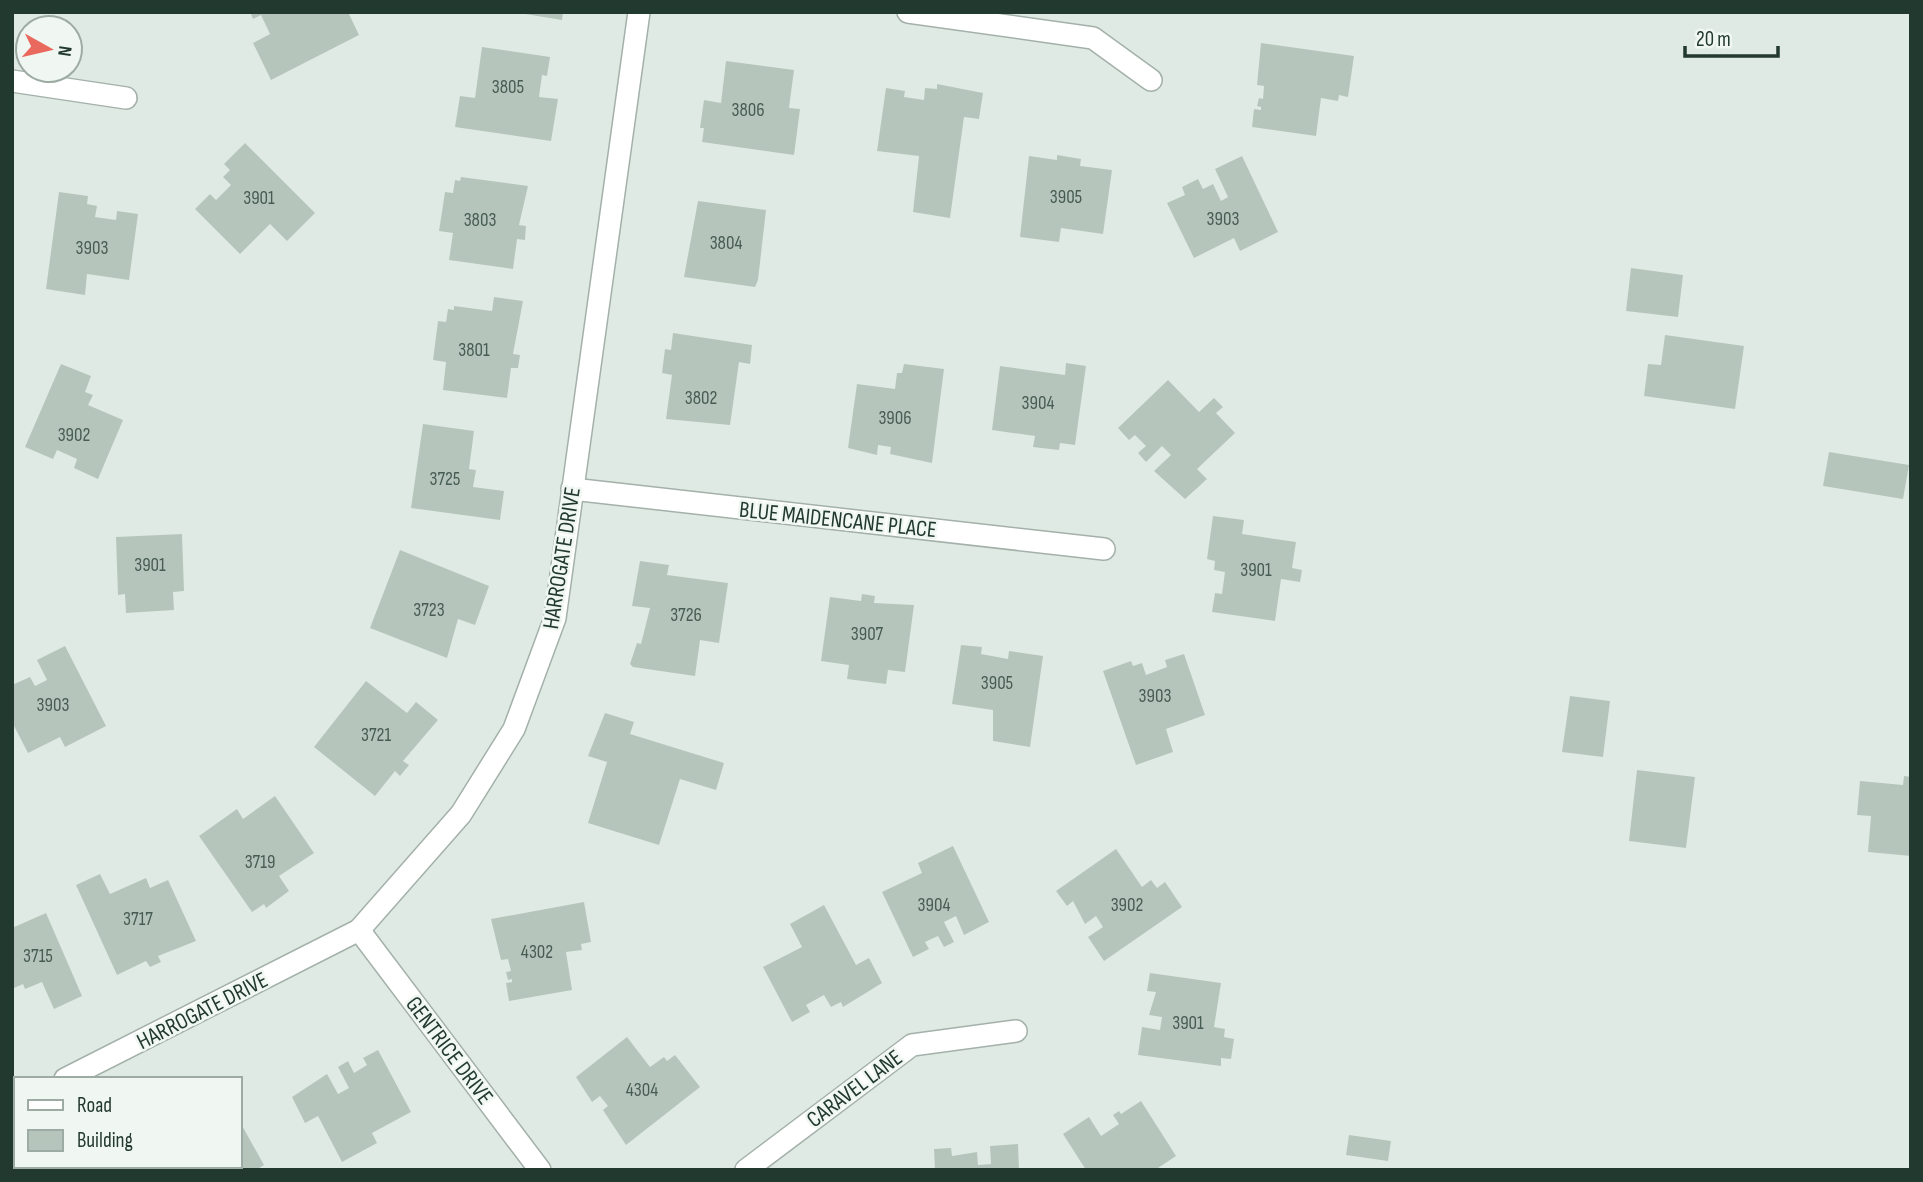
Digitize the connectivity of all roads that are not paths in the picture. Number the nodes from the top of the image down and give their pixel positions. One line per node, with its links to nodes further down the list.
1 (639, 12): 6 (street, HARROGATE DRIVE)
2 (908, 12): 3 (street)
3 (1151, 80)
4 (12, 81): 5 (street)
5 (126, 98)
6 (572, 489): 7 (street, BLUE MAIDENCANE PLACE); 8 (street, HARROGATE DRIVE)
7 (1104, 549)
8 (359, 930): 10 (street, HARROGATE DRIVE); 11 (street, GENTRICE DRIVE)
9 (1016, 1031): 12 (street, CARAVEL LANE)
10 (69, 1077)
11 (540, 1170)
12 (746, 1170)

